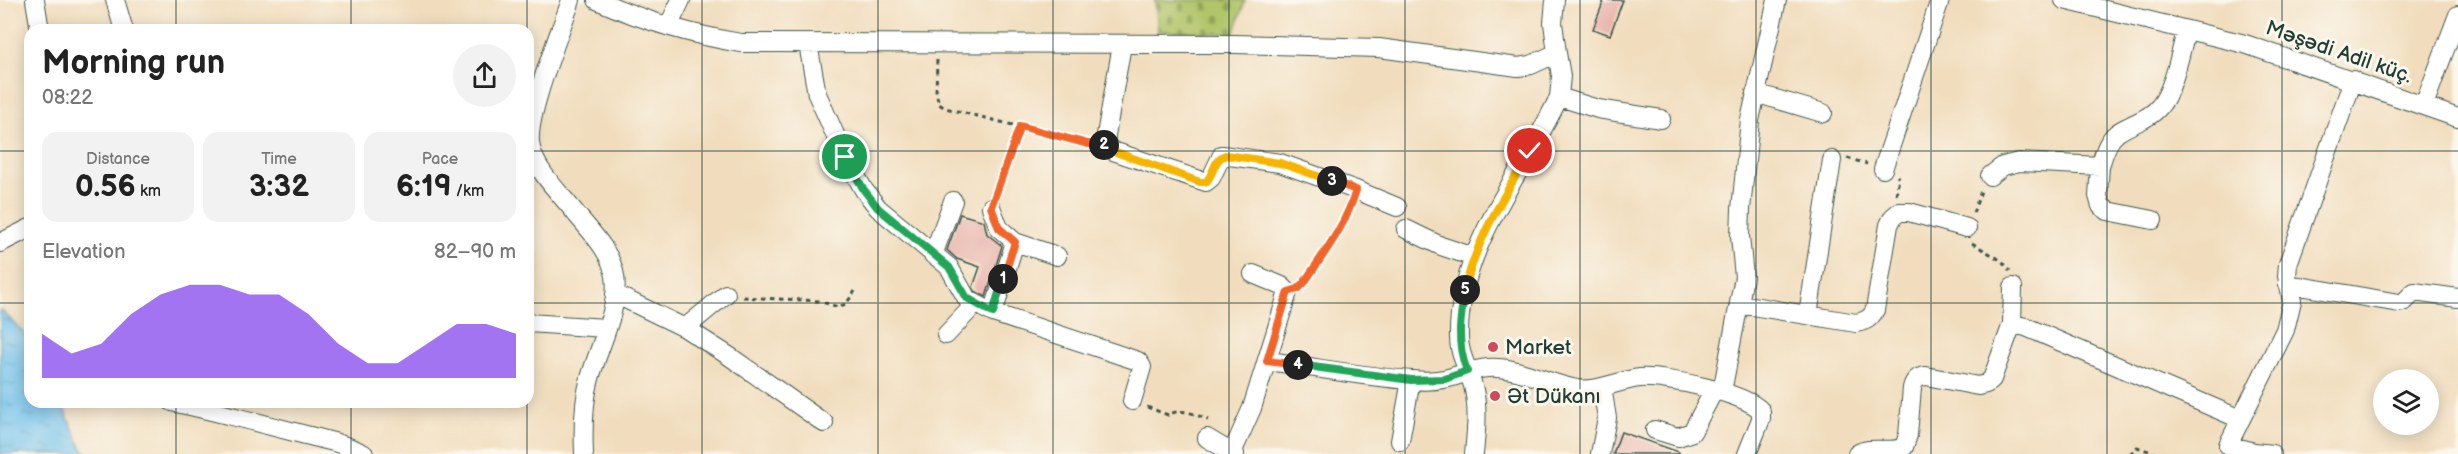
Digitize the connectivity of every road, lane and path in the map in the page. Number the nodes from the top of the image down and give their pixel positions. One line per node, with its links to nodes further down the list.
1 (36, 0): 11 (street)
2 (115, 0): 12 (street)
3 (571, 0): 23 (street)
4 (597, 0): 13 (street)
5 (681, 0): 13 (street)
6 (1555, 0): 18 (street)
7 (1777, 0): 20 (street)
8 (1940, 0): 32 (street)
9 (2064, 0): 14 (street, Məşədi Adil küç.)
10 (2458, 15): 22 (street)
11 (39, 24)
12 (122, 24)
13 (669, 25): 15 (street)
14 (2186, 32): 19 (street, Məşədi Adil küç.); 31 (street)
15 (808, 44): 16 (street); 44 (street)
16 (938, 45): 17 (street); 27 (path)
17 (1122, 45): 18 (street); 28 (street)
18 (1557, 53): 21 (street)
19 (2353, 80): 22 (street, Məşədi Adil küç.); 48 (street)
20 (1755, 93): 24 (street); 56 (street)
21 (1559, 97): 26 (street); 46 (street)
22 (2424, 105): 25 (street, Məşədi Adil küç.)
23 (534, 109)
24 (1823, 113)
25 (2458, 118)
26 (1661, 119)
27 (1020, 126): 28 (path); 36 (path)
28 (1106, 145): 34 (street)
29 (534, 156): 52 (street)
30 (1832, 160): 58 (street)
31 (2100, 166): 33 (street); 38 (street)
32 (1883, 169)
33 (1990, 176): 39 (path)
34 (1356, 190): 37 (street); 51 (path)
35 (953, 201): 44 (street)
36 (991, 207): 42 (street)
37 (1397, 207)
38 (2153, 220)
39 (1967, 228): 49 (path); 58 (street)
40 (1406, 229): 46 (street)
41 (24, 231): 43 (street)
42 (1015, 242): 45 (street); 57 (street)
43 (0, 243)
44 (933, 255): 55 (street)
45 (1057, 256)
46 (1474, 257): 65 (street)
47 (1253, 274): 51 (street)
48 (2288, 284): 54 (street); 71 (street)
49 (2013, 287): 60 (street)
50 (855, 291): 53 (path)
51 (1288, 292): 64 (street)
52 (615, 294): 61 (street); 62 (street)
53 (726, 294): 62 (street)
54 (2458, 298)
55 (975, 304): 57 (street); 63 (street)
56 (1740, 304): 58 (street); 68 (street)
57 (993, 313): 69 (street)
58 (1808, 315)
59 (534, 323): 61 (street)
60 (2012, 324): 71 (street); 84 (street)
61 (606, 328): 80 (street)
62 (685, 328): 72 (street)
63 (946, 335)
64 (1267, 361): 66 (street); 78 (street)
65 (1467, 371): 66 (street); 67 (street); 81 (street)
66 (1411, 380): 75 (street)
67 (1602, 387): 68 (street); 82 (street)
68 (1718, 391): 73 (street); 83 (street)
69 (1132, 401): 74 (path)
70 (201, 408): 76 (street)
71 (2240, 419): 77 (street)
72 (824, 423)
73 (1655, 430)
74 (1207, 438): 78 (street)
75 (1400, 441)
76 (331, 448): 79 (street)
77 (2227, 449): 87 (street)
78 (1234, 453)
79 (364, 454)
80 (584, 454)
81 (1474, 454)
82 (1600, 454)
83 (1747, 454)
84 (1857, 454)
85 (2130, 454): 86 (path)
86 (2157, 454)
87 (2272, 454)

